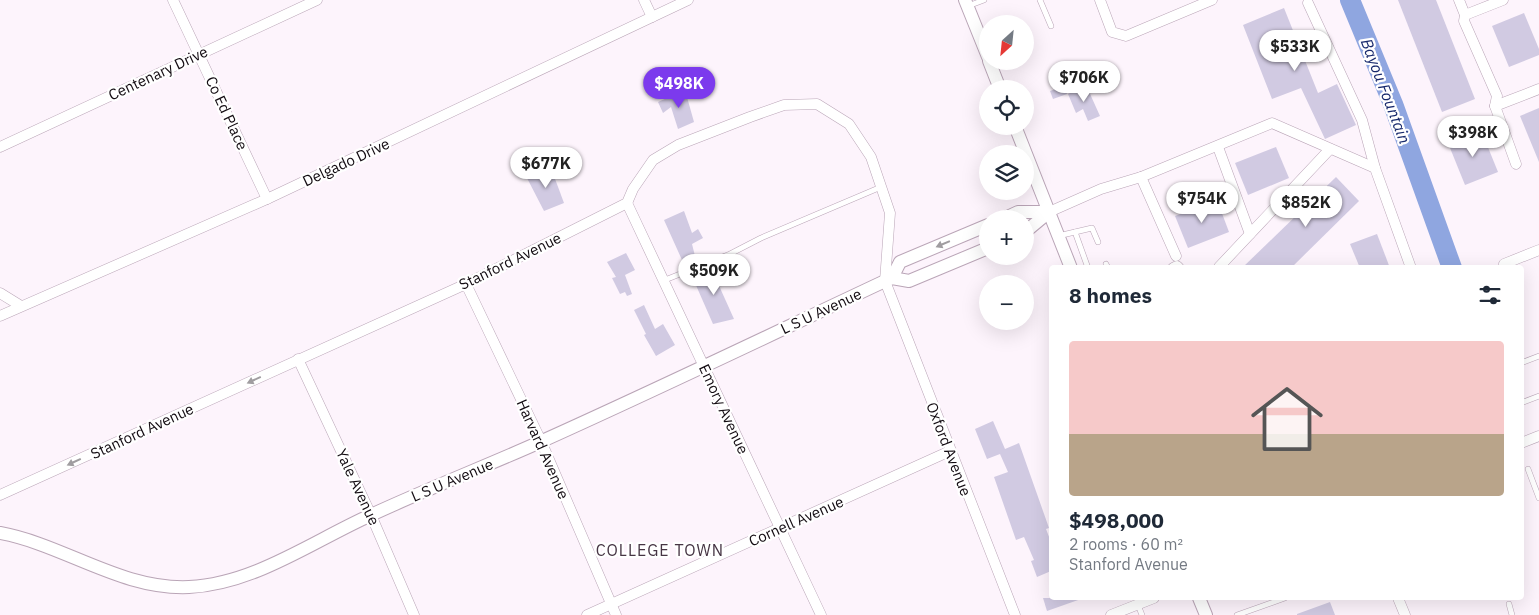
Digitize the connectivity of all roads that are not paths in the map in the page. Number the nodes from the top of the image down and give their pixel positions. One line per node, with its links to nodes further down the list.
1 (173, 0): 17 (street, Co Ed Place)
2 (317, 0): 17 (street, Centenary Drive)
3 (644, 0): 14 (street)
4 (688, 0): 14 (street, Delgado Drive)
5 (984, 0): 11 (lane)
6 (1040, 0): 15 (lane)
7 (1100, 0): 8 (street)
8 (1212, 0)
9 (1459, 0): 13 (street)
10 (1503, 0): 13 (street)
11 (966, 3): 16 (street)
12 (1308, 3): 25 (street)
13 (1465, 14): 19 (street)
14 (652, 17): 28 (street, Delgado Drive)
15 (1051, 26)
16 (979, 35)
17 (200, 53): 21 (street, Centenary Drive); 28 (street, Co Ed Place)
18 (1539, 89): 19 (street)
19 (1495, 106): 24 (street)
20 (1019, 135): 31 (street)
21 (0, 147)
22 (1218, 147): 23 (street); 26 (street); 35 (street)
23 (1330, 149): 25 (street); 35 (street)
24 (1516, 164)
25 (1374, 168): 45 (street)
26 (1141, 177): 31 (street); 40 (street)
27 (881, 186): 29 (street); 46 (lane); 47 (street)
28 (267, 199): 50 (street, Delgado Drive)
29 (627, 203): 46 (street, Emory Avenue); 48 (street, Stanford Avenue)
30 (1034, 212): 31 (street)
31 (1049, 212): 32 (street); 36 (street)
32 (1034, 224)
33 (979, 229): 47 (street, L S U Avenue, one-way to 47)
34 (1075, 232): 36 (lane); 37 (lane); 43 (lane)
35 (1250, 234): 44 (street)
36 (1058, 236): 42 (street)
37 (1098, 242)
38 (1539, 250): 41 (street)
39 (979, 252): 47 (street, L S U Avenue)
40 (1176, 256)
41 (1504, 264)
42 (1070, 265)
43 (1087, 265)
44 (1221, 265)
45 (1410, 265)
46 (665, 280): 55 (street, Emory Avenue)
47 (889, 280): 55 (street, L S U Avenue); 61 (street, Oxford Avenue)
48 (466, 284): 53 (street, Stanford Avenue); 59 (street, Harvard Avenue)
49 (0, 293): 50 (street)
50 (20, 306): 51 (street, Delgado Drive)
51 (0, 316)
52 (1539, 356): 54 (lane)
53 (298, 359): 63 (street, Stanford Avenue, one-way to 63); 65 (street, Yale Avenue)
54 (1524, 361)
55 (704, 366): 59 (street, L S U Avenue); 66 (street, Emory Avenue)
56 (1539, 396): 57 (lane)
57 (1524, 402)
58 (1539, 436): 60 (street)
59 (541, 441): 65 (street, L S U Avenue); 72 (street, Harvard Avenue)
60 (1524, 442)
61 (950, 451): 66 (street, Cornell Avenue); 79 (street, Oxford Avenue)
62 (1528, 469): 64 (lane)
63 (0, 495)
64 (1539, 498)
65 (371, 515): 67 (street, L S U Avenue); 75 (street, Yale Avenue)
66 (781, 529): 72 (street, Cornell Avenue); 78 (street, Emory Avenue)
67 (0, 533)
68 (1149, 600): 73 (street)
69 (1200, 600): 82 (street)
70 (1279, 600): 83 (lane)
71 (1399, 600): 84 (street)
72 (611, 604): 76 (street, Cornell Avenue); 77 (street, Harvard Avenue)
73 (1138, 604): 80 (street); 81 (lane)
74 (1509, 604): 85 (lane)
75 (414, 615)
76 (587, 615)
77 (616, 615)
78 (821, 615)
79 (1015, 615)
80 (1112, 615)
81 (1142, 615)
82 (1206, 615)
83 (1237, 615)
84 (1405, 615)
85 (1512, 615)

